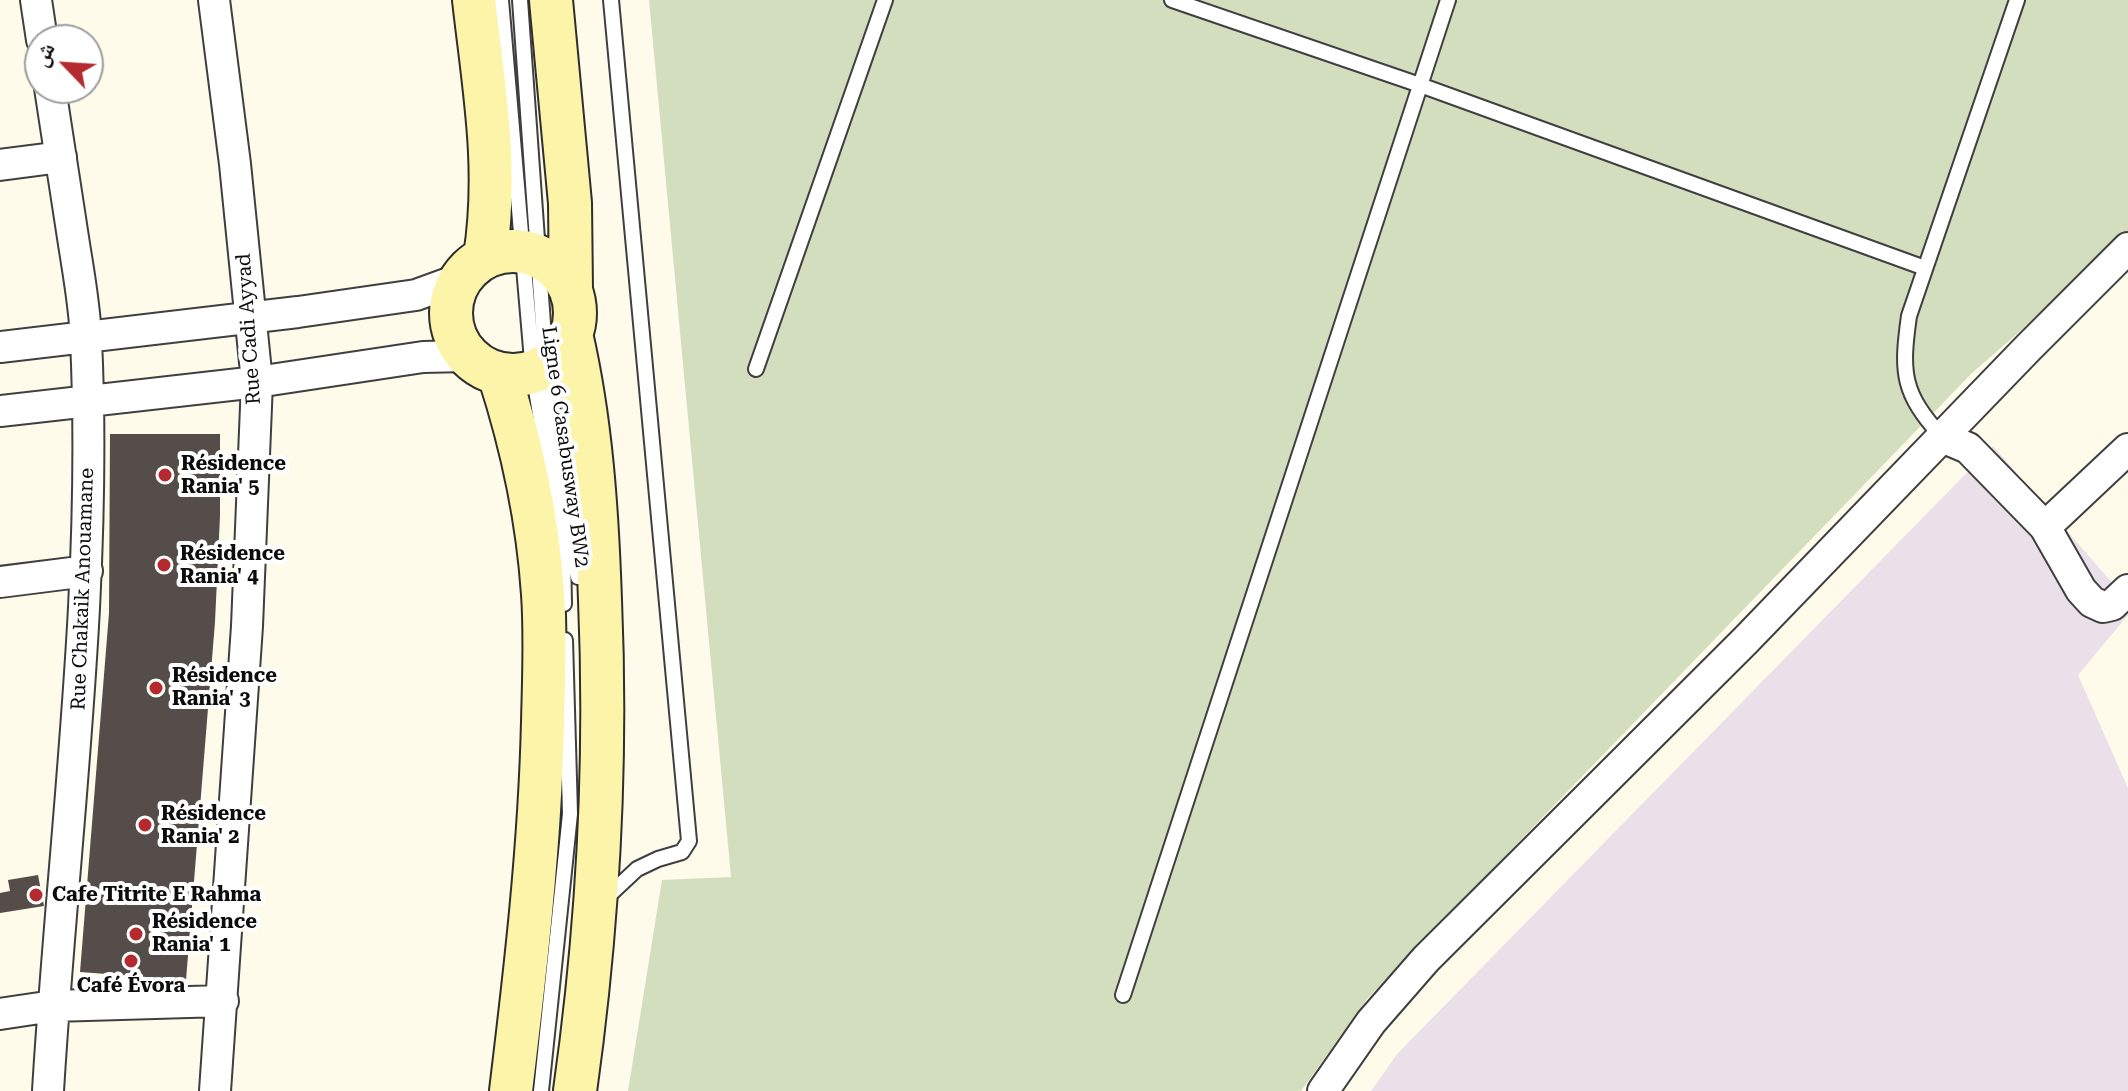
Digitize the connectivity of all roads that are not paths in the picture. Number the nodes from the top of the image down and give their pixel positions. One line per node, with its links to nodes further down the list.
1 (36, 0): 12 (street)
2 (214, 0): 21 (street, Rue Cadi Ayyad)
3 (474, 0): 18 (main road)
4 (501, 0): 18 (lane, Ligne 6 Casabusway BW2)
5 (520, 0): 18 (lane, Ligne 6 Casabusway BW2)
6 (551, 0): 20 (main road)
7 (611, 0): 38 (lane)
8 (885, 0): 25 (lane)
9 (1172, 0): 13 (lane)
10 (1448, 0): 13 (lane)
11 (2017, 0): 19 (lane)
12 (40, 24)
13 (1420, 85): 19 (lane); 39 (lane)
14 (53, 104): 15 (street, Rue Chakaik Anouamane)
15 (61, 157): 16 (street); 22 (street, Rue Chakaik Anouamane)
16 (0, 165)
17 (2128, 248): 29 (street)
18 (501, 261): 20 (main road); 21 (street); 24 (lane, Ligne 6 Casabusway BW2); 24 (main road)
19 (1925, 268): 29 (lane)
20 (571, 290): 24 (main road)
21 (251, 317): 22 (street); 26 (street, Rue Cadi Ayyad)
22 (86, 336): 23 (street); 27 (street, Rue Chakaik Anouamane)
23 (0, 347)
24 (523, 360): 26 (street); 35 (lane, Ligne 6 Casabusway BW2); 38 (main road); 46 (main road); 47 (lane, Ligne 6 Casabusway BW2)
25 (756, 369)
26 (257, 382): 27 (street); 40 (street, Rue Cadi Ayyad)
27 (88, 402): 28 (street); 32 (street, Rue Chakaik Anouamane)
28 (0, 411)
29 (1942, 437): 31 (street); 50 (street)
30 (2128, 449): 31 (street)
31 (2045, 527): 34 (street)
32 (87, 571): 33 (street); 41 (street, Rue Chakaik Anouamane)
33 (0, 582)
34 (2128, 590)
35 (579, 605)
36 (586, 787): 37 (lane)
37 (583, 848)
38 (594, 925): 49 (main road)
39 (1123, 995)
40 (223, 1001): 41 (street); 45 (street, Rue Cadi Ayyad)
41 (53, 1006): 42 (street); 44 (street, Rue Chakaik Anouamane)
42 (0, 1014)
43 (561, 1045): 48 (lane)
44 (48, 1091)
45 (215, 1091)
46 (511, 1091)
47 (541, 1091)
48 (556, 1091)
49 (575, 1091)
50 (1323, 1091)

